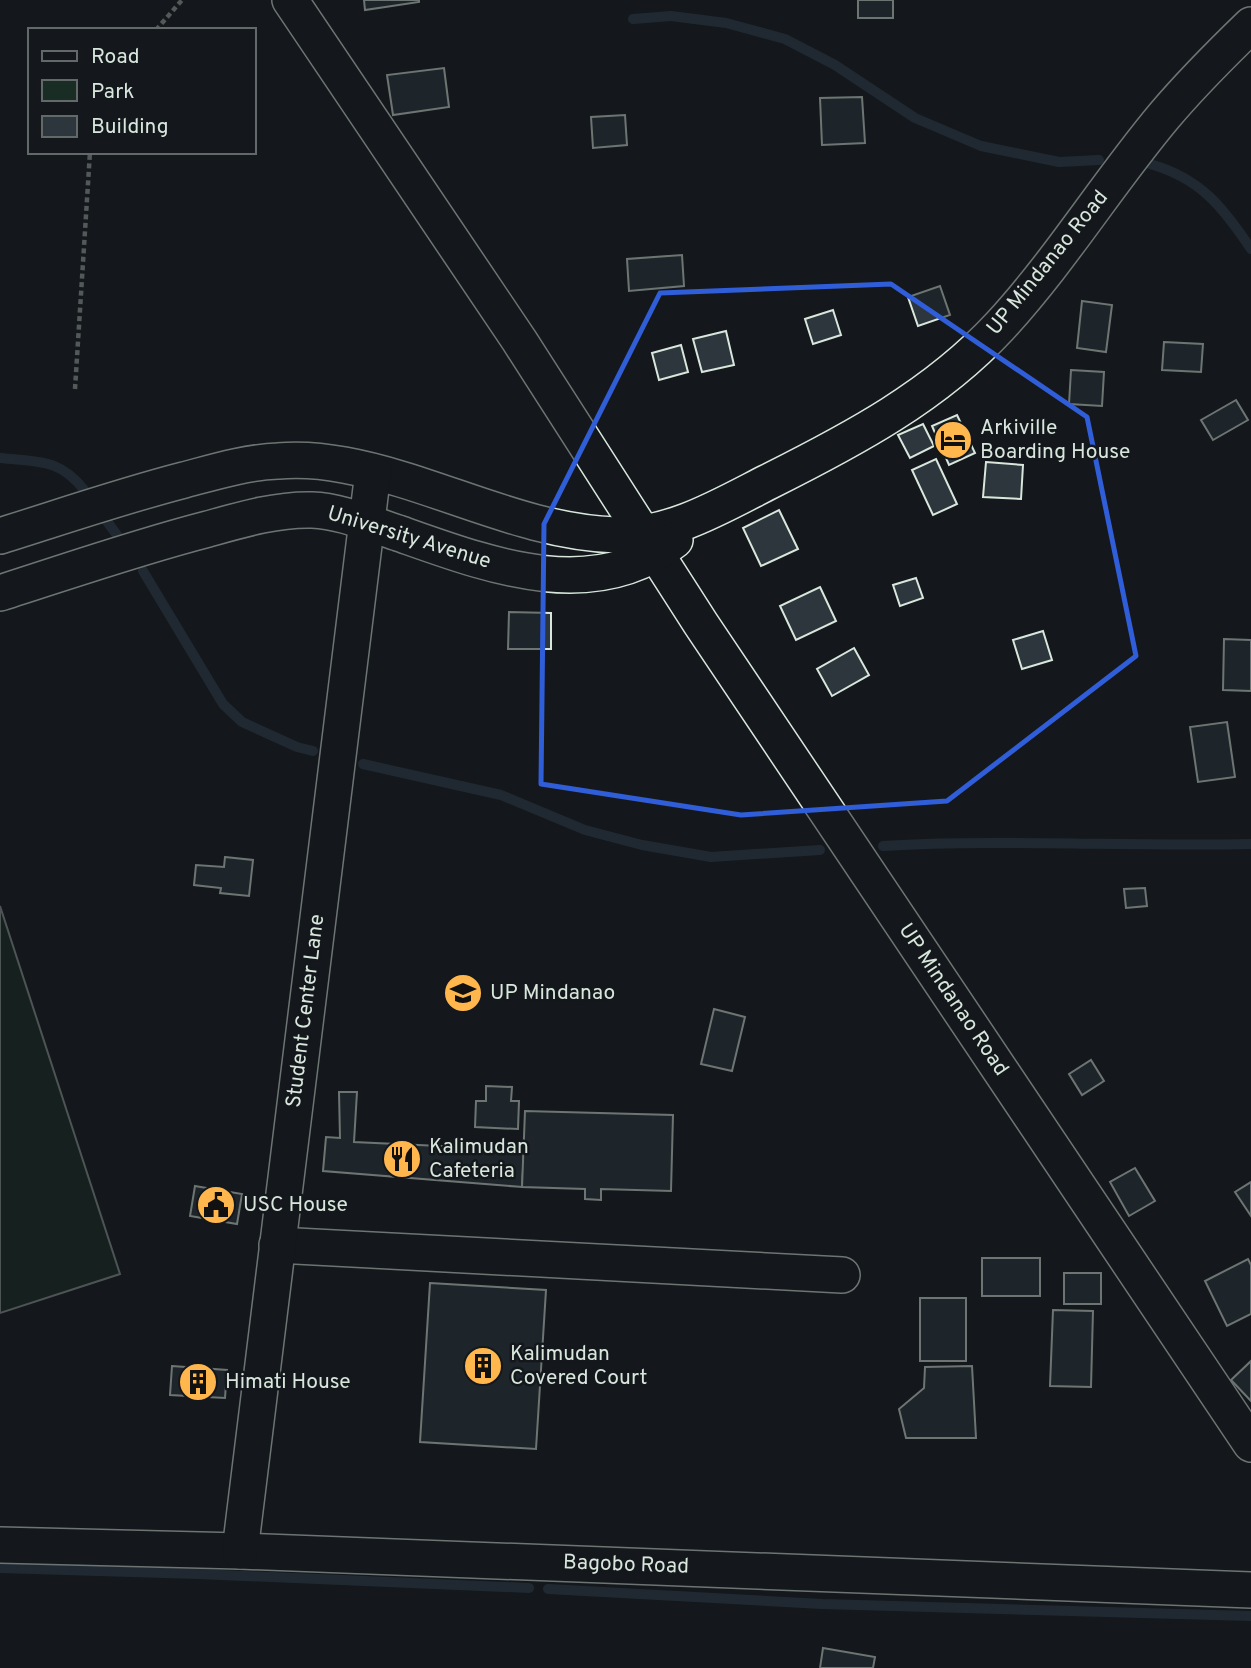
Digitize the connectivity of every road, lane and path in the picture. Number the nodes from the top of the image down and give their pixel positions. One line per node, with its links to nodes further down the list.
1 (182, 0): 4 (path)
2 (290, 0): 10 (street)
3 (1251, 25): 10 (street, UP Mindanao Road)
4 (158, 28)
5 (90, 154): 6 (path)
6 (75, 389)
7 (373, 472): 8 (street, Student Center Lane); 9 (street); 10 (street)
8 (366, 522): 10 (street, University Avenue); 11 (street, University Avenue); 12 (street, Student Center Lane)
9 (0, 536)
10 (650, 543): 14 (street, UP Mindanao Road)
11 (0, 593)
12 (278, 1245): 13 (street); 16 (street, Student Center Lane)
13 (842, 1275)
14 (1251, 1444)
15 (0, 1545): 16 (street, Bagobo Road)
16 (240, 1551): 17 (street, Bagobo Road)
17 (1251, 1590)

